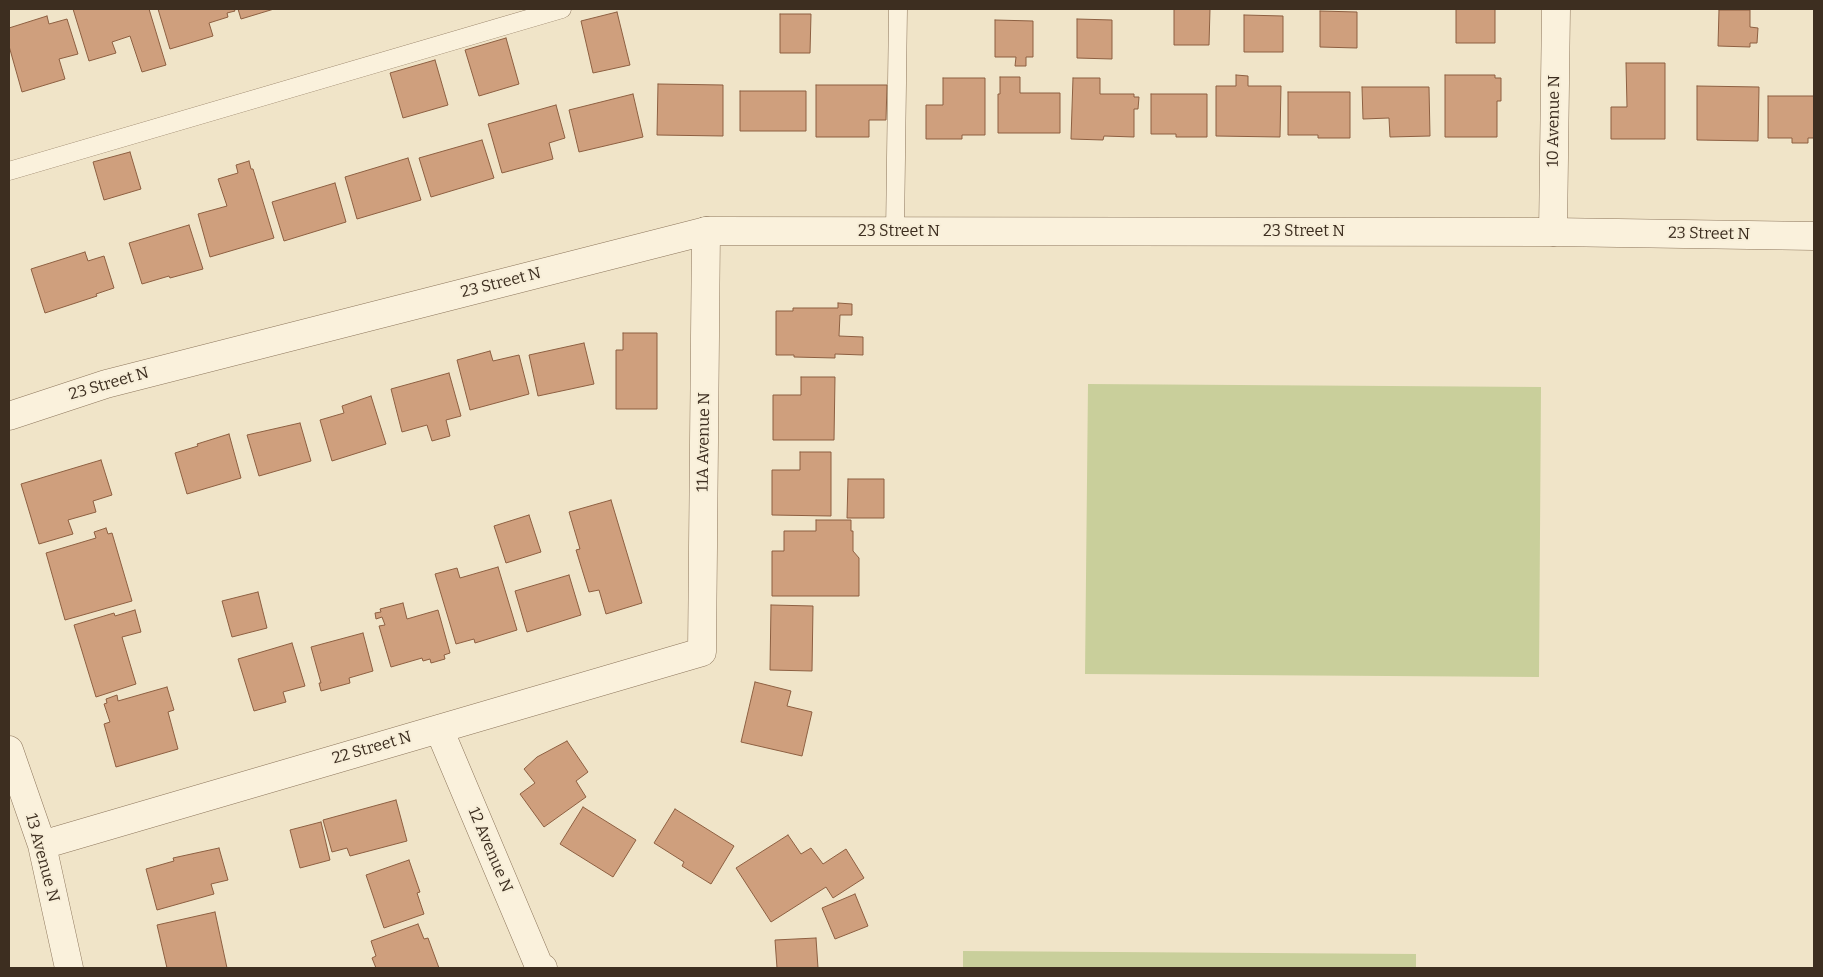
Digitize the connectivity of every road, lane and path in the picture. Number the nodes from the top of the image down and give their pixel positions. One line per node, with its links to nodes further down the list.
1 (562, 9): 4 (lane)
2 (898, 9): 6 (lane)
3 (1556, 9): 7 (street, 10 Avenue N)
4 (9, 171)
5 (706, 231): 6 (street, 23 Street N); 9 (street, 23 Street N); 10 (street, 11A Avenue N)
6 (895, 232): 7 (street, 23 Street N)
7 (1553, 232): 8 (street, 23 Street N)
8 (1814, 236)
9 (9, 416)
10 (702, 652): 11 (street, 22 Street N)
11 (439, 729): 13 (street, 22 Street N); 15 (street, 12 Avenue N)
12 (9, 750): 13 (street, 13 Avenue N)
13 (42, 845): 14 (street, 13 Avenue N)
14 (69, 968)
15 (544, 968)

